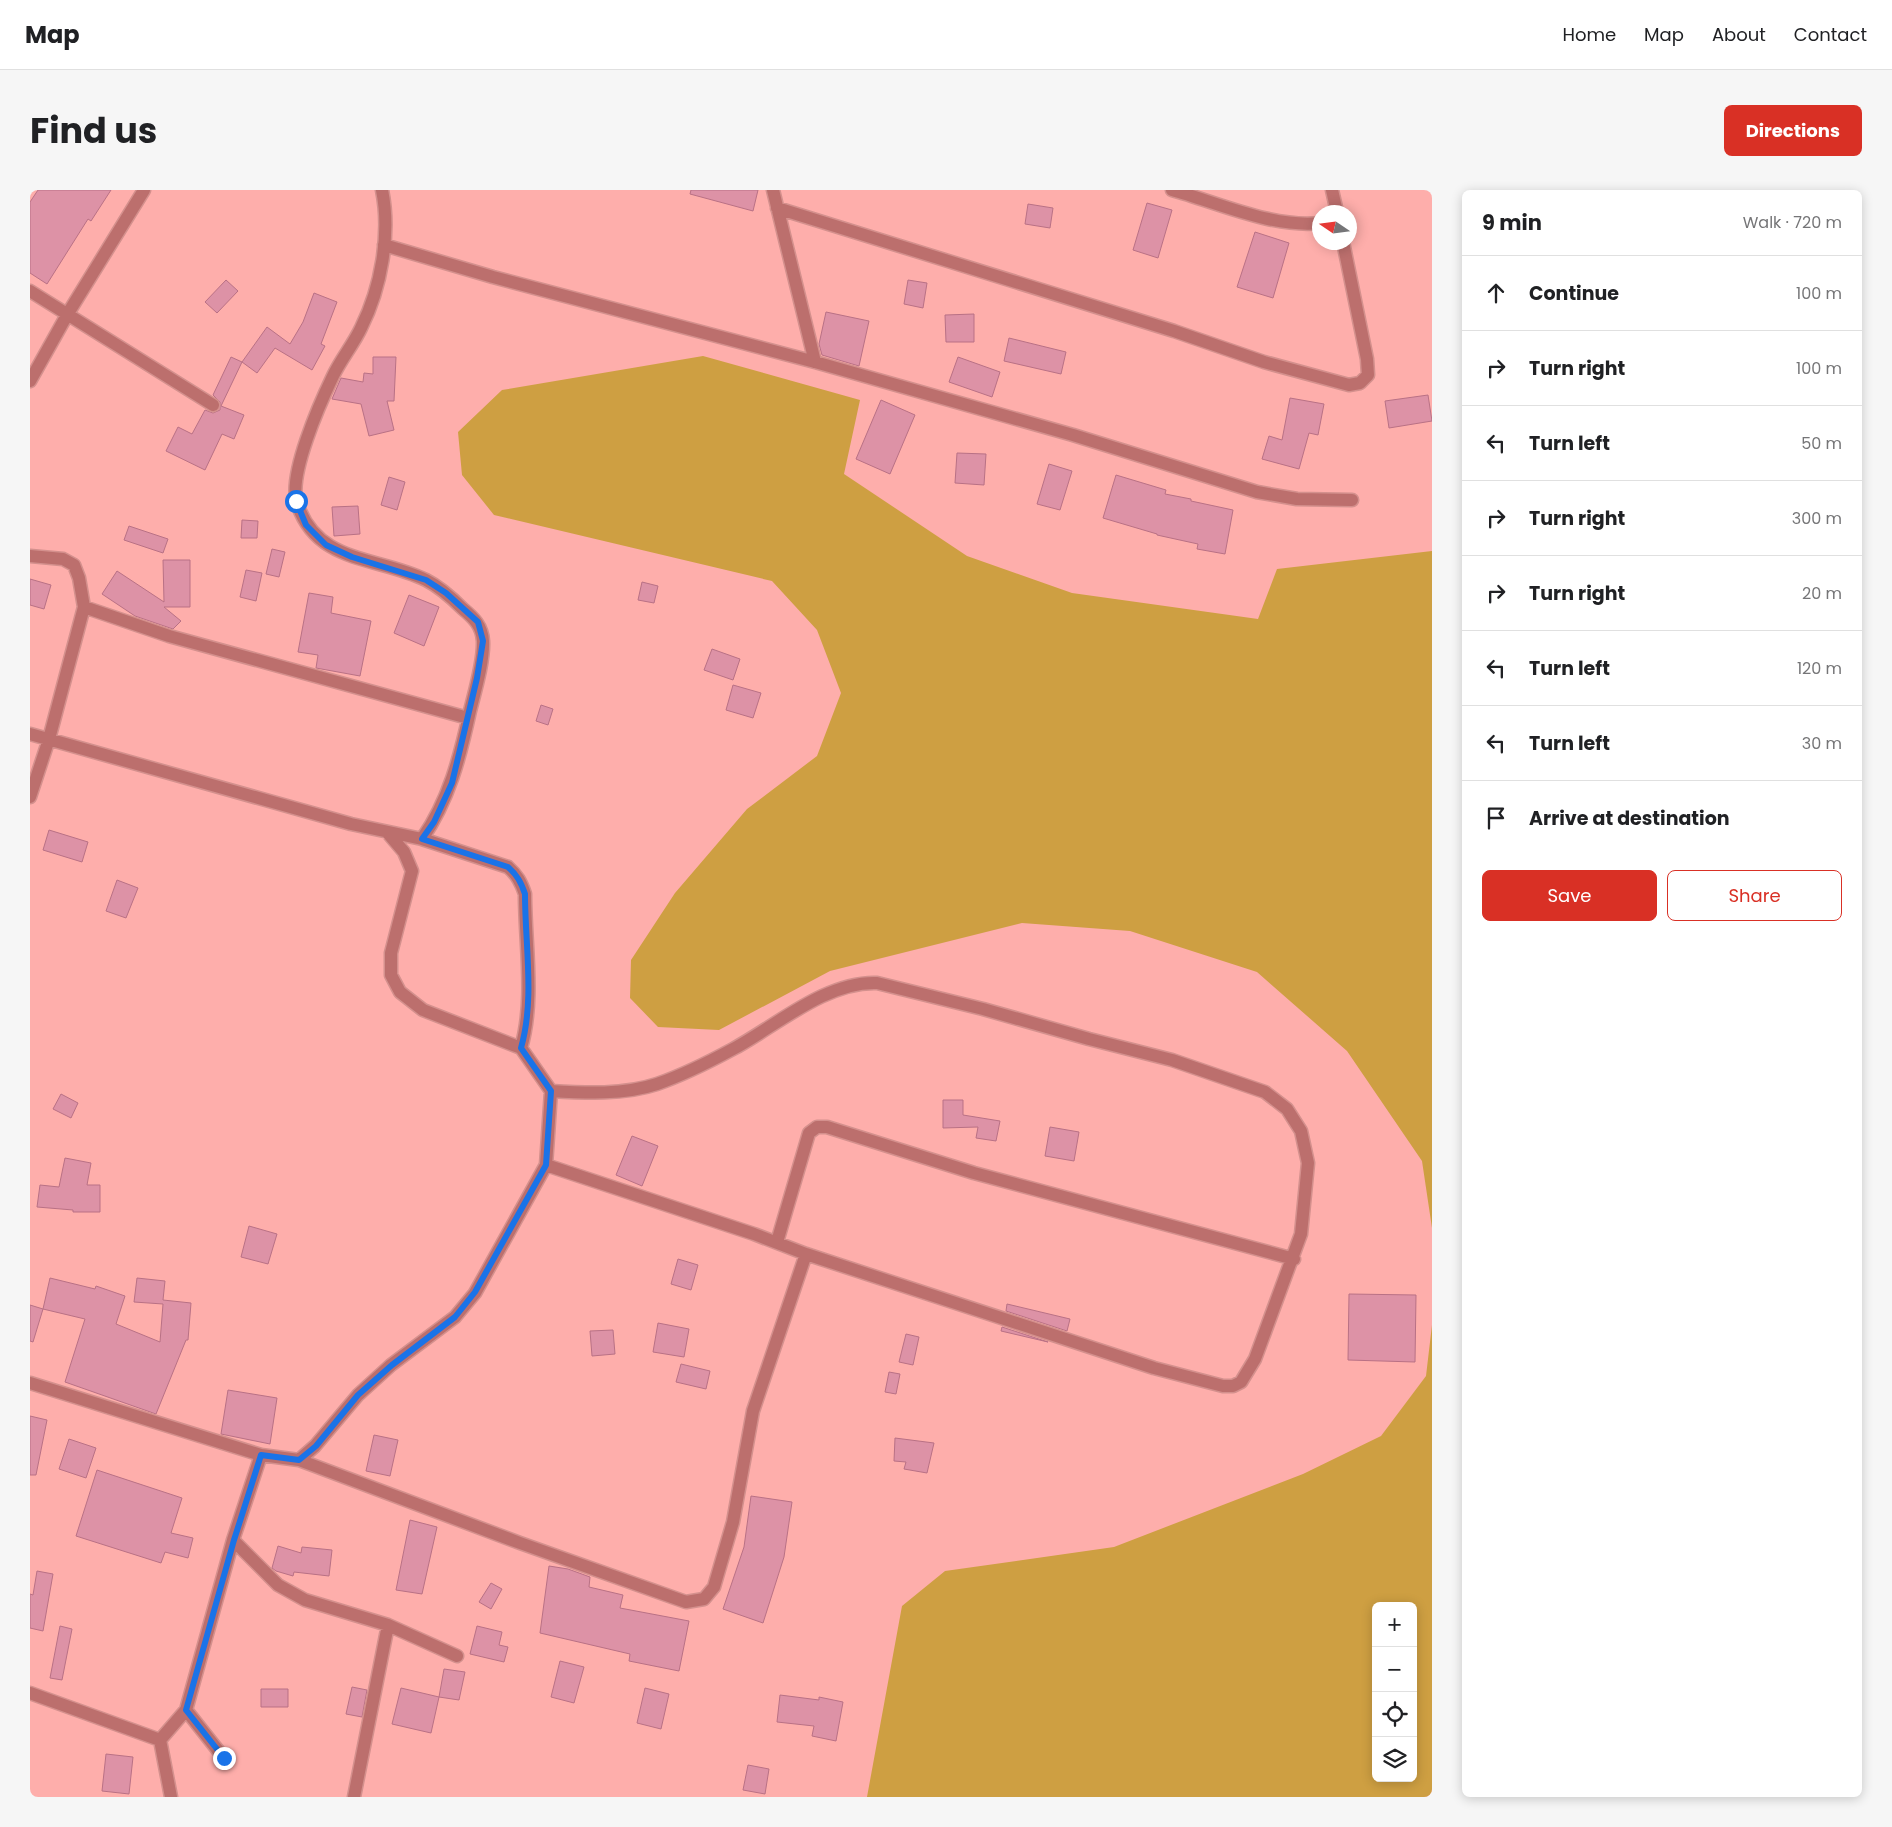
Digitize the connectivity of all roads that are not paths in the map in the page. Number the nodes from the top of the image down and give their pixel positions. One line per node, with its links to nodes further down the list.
1 (144, 190): 12 (street)
2 (382, 190): 9 (street)
3 (773, 190): 7 (street)
4 (1172, 190): 8 (street)
5 (1332, 190): 6 (street)
6 (1335, 205)
7 (777, 208): 10 (street); 13 (street)
8 (1312, 224)
9 (384, 245): 13 (street); 19 (street)
10 (1345, 250)
11 (30, 291): 12 (street)
12 (67, 315): 14 (street); 15 (street)
13 (815, 362): 16 (street)
14 (30, 381)
15 (214, 405)
16 (1352, 500)
17 (30, 556): 18 (street)
18 (84, 607): 19 (street); 21 (street)
19 (468, 718): 24 (street)
20 (30, 734): 21 (street)
21 (48, 739): 22 (street); 23 (street)
22 (30, 797)
23 (387, 832): 24 (street); 25 (street)
24 (422, 839): 25 (street)
25 (521, 1048): 26 (street)
26 (551, 1091): 27 (street); 30 (street)
27 (546, 1165): 28 (street); 33 (street)
28 (777, 1242): 29 (street); 30 (street)
29 (806, 1254): 30 (street); 33 (street)
30 (1294, 1259)
31 (30, 1383): 32 (street)
32 (261, 1455): 33 (street); 34 (street)
33 (299, 1460)
34 (234, 1540): 35 (street); 38 (street)
35 (388, 1625): 36 (street); 42 (street)
36 (457, 1656)
37 (30, 1693): 39 (street)
38 (186, 1710): 39 (street); 40 (street)
39 (160, 1740): 41 (street)
40 (224, 1758)
41 (171, 1797)
42 (354, 1797)

